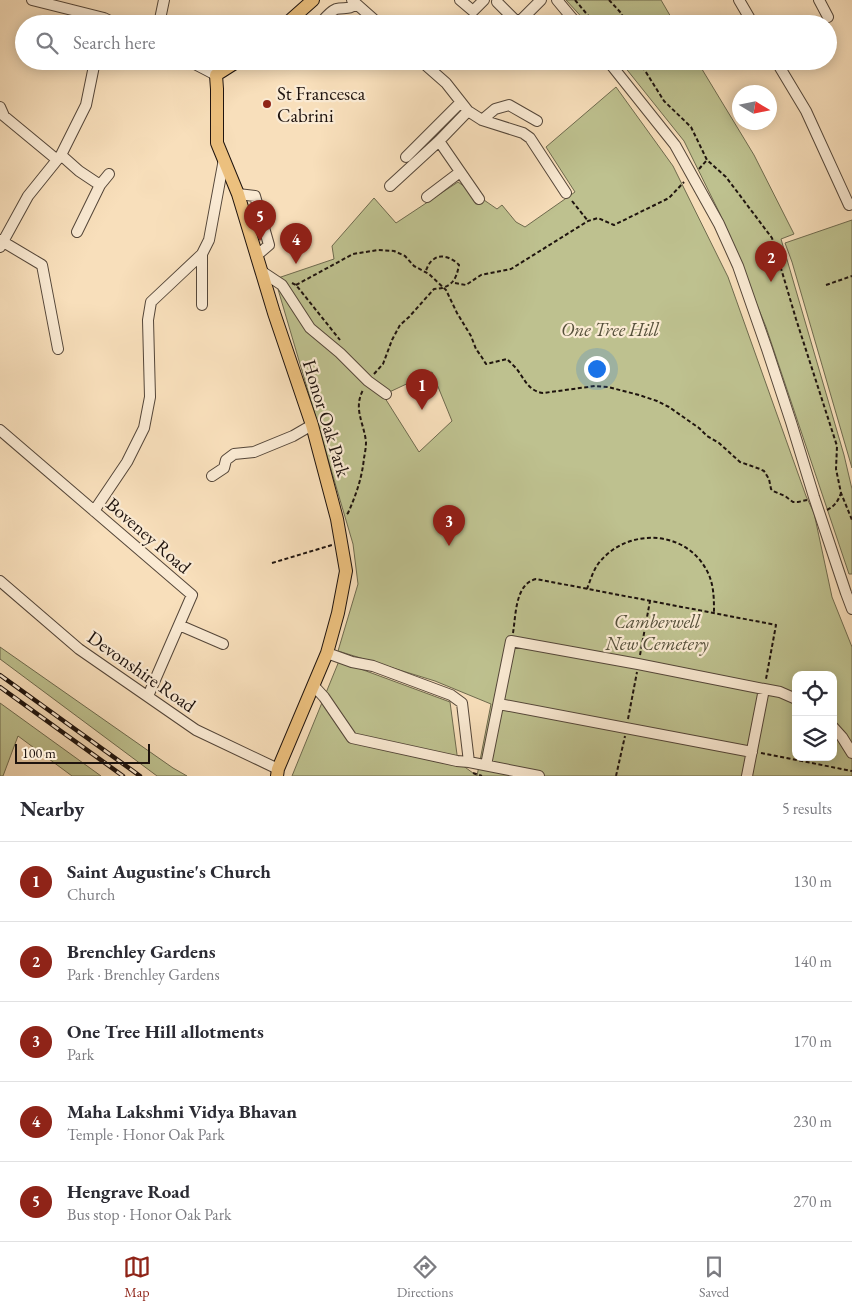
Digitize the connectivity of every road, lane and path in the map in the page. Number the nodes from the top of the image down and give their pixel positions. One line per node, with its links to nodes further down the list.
1 (32, 0): 14 (street)
2 (164, 0): 16 (street)
3 (311, 0): 17 (main road)
4 (460, 0): 5 (street)
5 (484, 0)
6 (541, 0): 21 (street)
7 (557, 0): 22 (street)
8 (575, 0): 23 (path)
9 (609, 0): 24 (path)
10 (739, 0): 25 (street)
11 (819, 0): 26 (street)
12 (354, 2): 18 (street); 19 (street)
13 (497, 2): 20 (street)
14 (75, 5): 15 (street)
15 (93, 15)
16 (161, 15)
17 (295, 15)
18 (327, 15)
19 (369, 15)
20 (511, 15)
21 (527, 15)
22 (570, 15)
23 (587, 15)
24 (622, 15)
25 (748, 15)
26 (827, 15)
27 (93, 70): 41 (street)
28 (206, 70): 34 (street)
29 (224, 70): 34 (main road)
30 (431, 70): 35 (street)
31 (615, 70): 73 (street)
32 (645, 70): 72 (path)
33 (781, 70): 52 (street)
34 (216, 75): 43 (main road, Honor Oak Park)
35 (461, 102): 37 (street); 42 (street)
36 (0, 107): 41 (street)
37 (468, 111): 38 (street); 40 (street)
38 (482, 120): 39 (street); 49 (street)
39 (537, 121)
40 (439, 142): 44 (street); 48 (street)
41 (58, 157): 47 (street); 55 (street)
42 (406, 157)
43 (224, 159): 56 (street); 57 (main road, Honor Oak Park)
44 (460, 172): 50 (street); 51 (street)
45 (109, 174): 47 (street)
46 (685, 181): 53 (path)
47 (100, 185): 54 (street)
48 (390, 186)
49 (566, 193): 53 (path)
50 (427, 197)
51 (479, 199)
52 (851, 204)
53 (588, 221): 60 (path)
54 (77, 232)
55 (1, 243): 64 (street)
56 (202, 254): 63 (street); 74 (street)
57 (261, 271): 65 (street); 69 (main road, Honor Oak Park)
58 (425, 273): 62 (path); 62 (path); 65 (path)
59 (852, 276): 61 (path)
60 (455, 283)
61 (826, 285)
62 (444, 288): 66 (path); 73 (path)
63 (202, 305)
64 (58, 349)
65 (340, 353): 68 (street)
66 (370, 379)
67 (364, 387): 76 (path)
68 (386, 394)
69 (312, 425): 71 (street); 78 (main road, Honor Oak Park)
70 (0, 430): 74 (street, Boveney Road)
71 (212, 476)
72 (841, 493): 75 (path); 77 (path)
73 (814, 498): 75 (street)
74 (94, 511): 86 (street, Boveney Road)
75 (819, 513): 82 (street)
76 (348, 514)
77 (852, 520)
78 (341, 542): 79 (path); 89 (main road, Honor Oak Park)
79 (272, 563)
80 (0, 581): 93 (street, Devonshire Road)
81 (587, 589): 83 (path); 85 (path); 87 (path)
82 (849, 592): 84 (street)
83 (650, 601): 85 (path); 90 (path)
84 (852, 609)
85 (714, 613): 92 (path)
86 (179, 625): 88 (street); 93 (street, Boveney Road)
87 (511, 641): 90 (street); 95 (street)
88 (223, 644)
89 (327, 652): 91 (main road, Honor Oak Park); 100 (street)
90 (638, 664): 92 (street); 96 (path)
91 (313, 685): 100 (street); 103 (main road, Honor Oak Park)
92 (764, 689): 94 (street); 98 (street)
93 (148, 696): 103 (street, Devonshire Road)
94 (792, 697)
95 (499, 704): 96 (street); 101 (street)
96 (626, 727): 98 (street); 105 (path)
97 (837, 731): 99 (street)
98 (752, 752): 102 (path); 106 (street)
99 (852, 753)
100 (469, 762): 101 (street)
101 (486, 765): 104 (street)
102 (852, 771)
103 (276, 774)
104 (539, 776)
105 (616, 776)
106 (747, 776)

